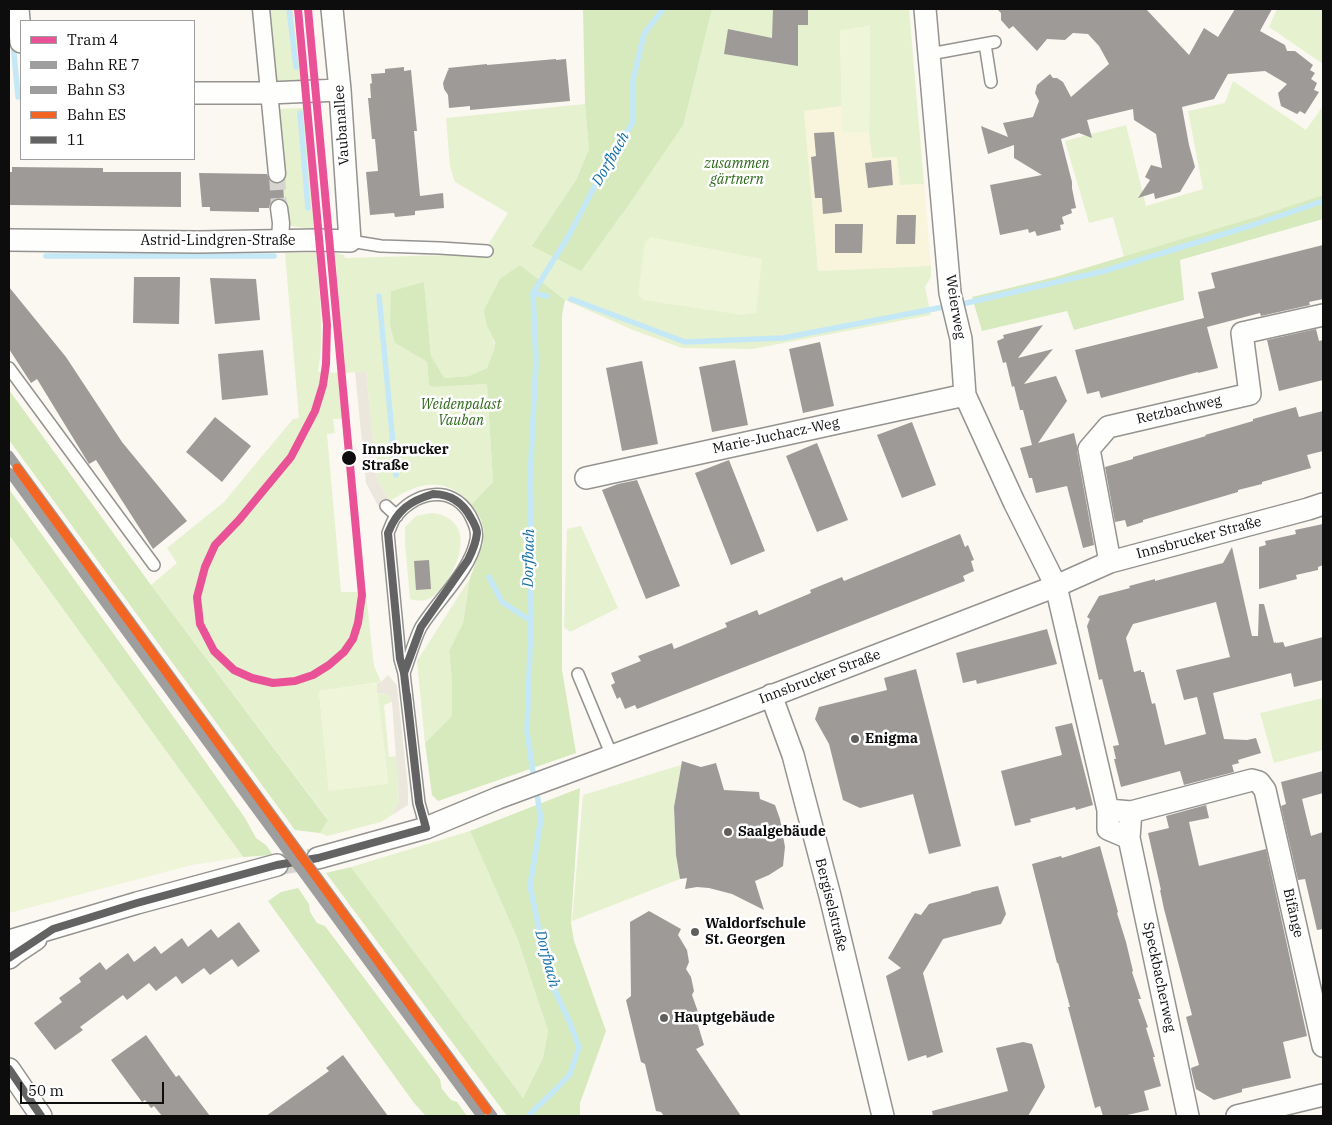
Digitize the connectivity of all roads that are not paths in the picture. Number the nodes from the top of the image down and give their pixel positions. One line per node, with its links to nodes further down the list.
1 (18, 9): 5 (street)
2 (261, 9): 9 (street)
3 (332, 9): 8 (street, Vaubanallee)
4 (925, 9): 6 (street, Weierweg)
5 (20, 31)
6 (930, 54): 7 (lane); 19 (street, Weierweg)
7 (991, 82)
8 (340, 90): 9 (street); 15 (street, Vaubanallee)
9 (268, 92): 10 (street); 11 (street)
10 (195, 93)
11 (277, 174)
12 (279, 208): 14 (street)
13 (9, 240): 14 (street, Astrid-Lindgren-Straße)
14 (280, 241): 15 (street, Astrid-Lindgren-Straße)
15 (350, 241): 16 (lane, Astrid-Lindgren-Straße)
16 (487, 251)
17 (1323, 315): 24 (street, Retzbachweg)
18 (9, 368): 25 (lane)
19 (965, 395): 20 (street, Marie-Juchacz-Weg); 26 (street, Weierweg)
20 (586, 478)
21 (1323, 504): 24 (street, Innsbrucker Straße)
22 (386, 506): 23 (lane)
23 (397, 516): 27 (lane); 27 (lane)
24 (1110, 562): 26 (street, Innsbrucker Straße)
25 (154, 565)
26 (1056, 586): 29 (street, Innsbrucker Straße); 31 (street)
27 (404, 673): 33 (lane)
28 (578, 674): 30 (lane)
29 (771, 695): 30 (street, Innsbrucker Straße); 44 (street, Bergiselstraße)
30 (612, 756): 33 (street, Innsbrucker Straße)
31 (1108, 810): 32 (street); 34 (street)
32 (1131, 812): 34 (street, Speckbacherweg); 40 (street, Bifänge)
33 (426, 828): 35 (street, Innsbrucker Straße)
34 (1129, 838): 45 (street, Speckbacherweg)
35 (318, 858)
36 (278, 865): 37 (street)
37 (53, 929): 38 (street); 39 (street)
38 (9, 941)
39 (9, 958)
40 (1323, 1046)
41 (9, 1069): 43 (street)
42 (1323, 1096): 46 (street)
43 (38, 1115)
44 (883, 1116)
45 (1188, 1116)
46 (1237, 1116)

